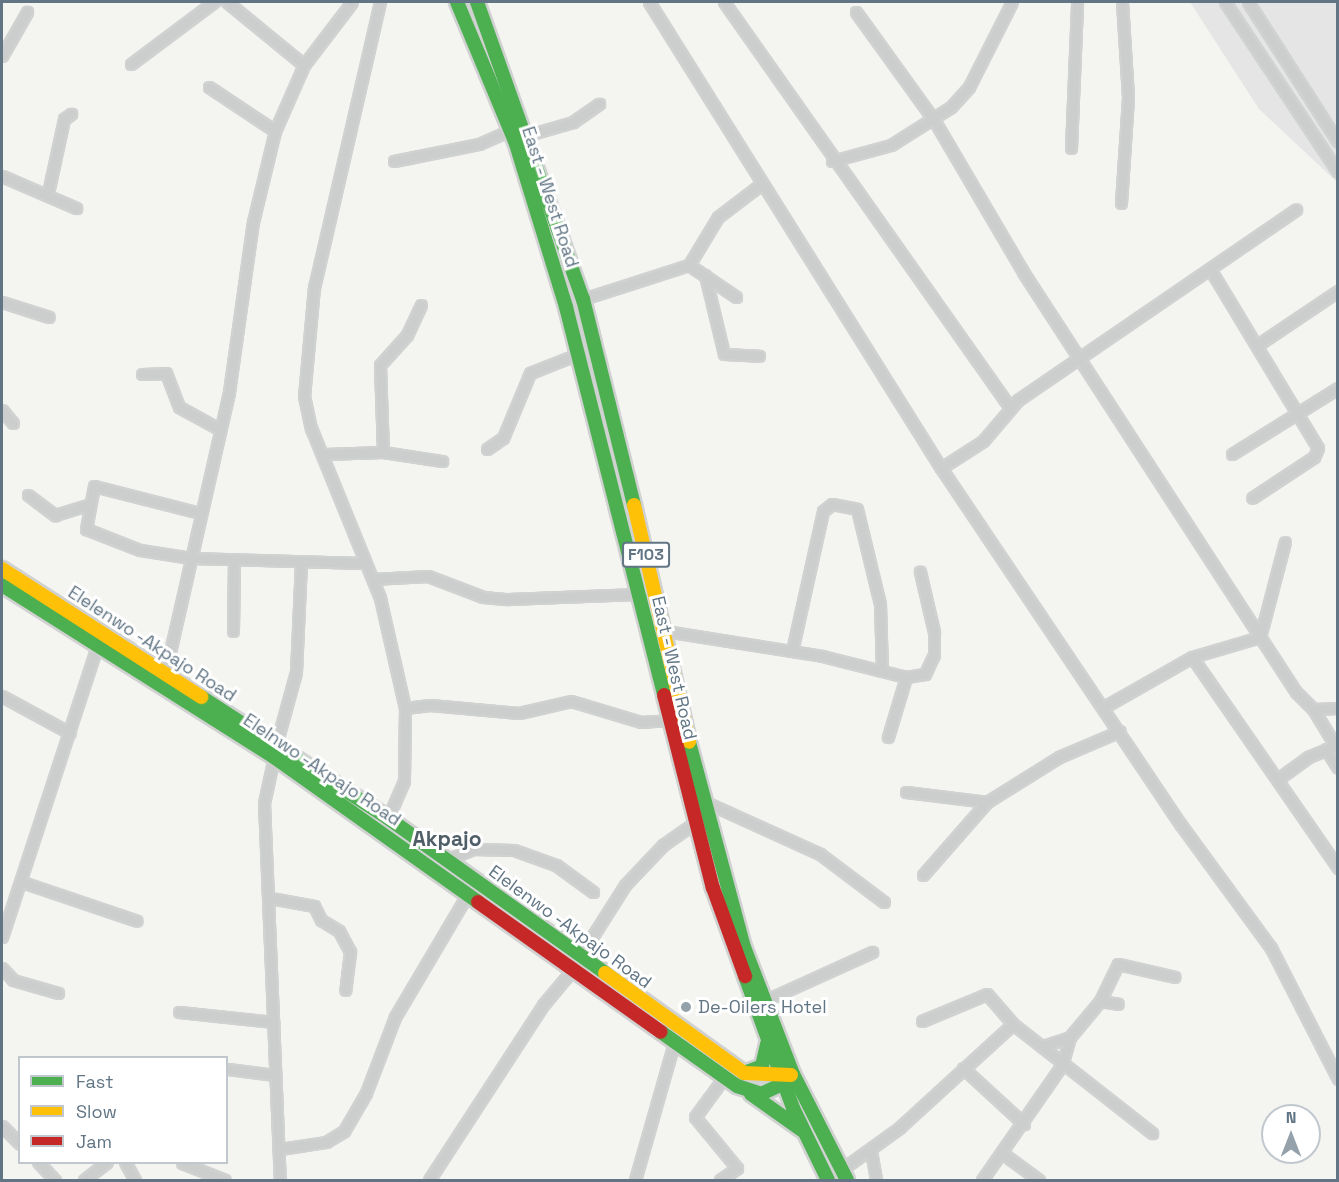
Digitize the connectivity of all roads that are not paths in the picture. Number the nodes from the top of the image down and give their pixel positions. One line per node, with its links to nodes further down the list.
1 (214, 2): 17 (street)
2 (227, 2): 18 (street)
3 (352, 2): 18 (street)
4 (380, 2): 60 (street)
5 (457, 2): 23 (main road, East - West Road / F103)
6 (477, 2): 25 (main road, East - West Road / F103)
7 (649, 2): 32 (street)
8 (1012, 2): 22 (street)
9 (1077, 2): 27 (street)
10 (1122, 2): 34 (street)
11 (1225, 2): 30 (street)
12 (1248, 2): 26 (street)
13 (727, 3): 29 (street)
14 (27, 12): 16 (street)
15 (856, 12): 22 (street)
16 (2, 56)
17 (131, 64)
18 (303, 65): 24 (street)
19 (209, 87): 24 (street)
20 (599, 104): 25 (street)
21 (71, 114): 33 (street)
22 (934, 120): 29 (street); 49 (street)
23 (511, 130): 28 (street); 47 (main road, East - West Road / F103)
24 (275, 131): 56 (street)
25 (528, 135): 42 (main road, East - West Road / F103)
26 (1338, 142)
27 (1071, 148)
28 (394, 161)
29 (832, 161): 52 (street)
30 (1338, 172)
31 (2, 176): 33 (street)
32 (760, 185): 37 (street); 62 (street)
33 (48, 193): 35 (street)
34 (1121, 203)
35 (76, 208)
36 (1296, 210): 38 (street)
37 (689, 265): 39 (street); 42 (street)
38 (1210, 269): 46 (street); 49 (street)
39 (705, 275): 41 (street); 48 (street)
40 (1338, 291): 46 (street)
41 (735, 297)
42 (583, 299): 78 (main road, East - West Road / F103)
43 (2, 302): 45 (street)
44 (421, 305): 58 (street)
45 (49, 316)
46 (1259, 344): 54 (street)
47 (578, 354): 57 (street); 76 (main road, East - West Road / F103)
48 (759, 356)
49 (1080, 356): 52 (street); 79 (street)
50 (142, 374): 56 (street)
51 (1338, 388): 54 (street)
52 (1010, 407): 62 (street)
53 (2, 410): 55 (street)
54 (1301, 412): 59 (street); 64 (street)
55 (14, 423)
56 (219, 429): 66 (street)
57 (487, 449)
58 (383, 452): 60 (street); 61 (street)
59 (1232, 453)
60 (325, 454): 71 (street)
61 (442, 461)
62 (941, 468): 87 (street)
63 (28, 495): 65 (street)
64 (1252, 498)
65 (87, 505): 66 (street); 68 (street)
66 (200, 513): 68 (street)
67 (1285, 542): 79 (street)
68 (191, 558): 69 (street); 84 (street)
69 (234, 560): 70 (street); 77 (street)
70 (301, 562): 71 (street); 96 (street)
71 (362, 563): 74 (street)
72 (2, 570): 84 (main road, Elelenwo -Akpajo Road)
73 (921, 572): 85 (street)
74 (373, 579): 76 (street); 88 (street)
75 (2, 585): 80 (main road, Elelnwo -Akpajo Road)
76 (638, 594): 91 (main road, East - West Road / F103)
77 (233, 631)
78 (665, 631): 81 (street); 100 (main road, East - West Road / F103)
79 (1260, 637): 82 (street); 90 (street)
80 (98, 644): 93 (street); 96 (main road, Elelnwo -Akpajo Road)
81 (792, 651): 83 (street); 83 (street)
82 (1192, 657): 87 (street); 98 (street)
83 (882, 671): 85 (street)
84 (165, 674): 96 (main road, Elelenwo -Akpajo Road)
85 (906, 677): 94 (street)
86 (2, 696): 93 (street)
87 (1104, 707): 92 (street)
88 (405, 708): 91 (street); 102 (street)
89 (1338, 708): 90 (street)
90 (1313, 709): 95 (street)
91 (668, 720): 103 (main road, East - West Road / F103)
92 (1120, 731): 101 (street); 138 (street)
93 (70, 733): 107 (street)
94 (888, 737)
95 (1333, 746): 97 (street); 98 (street)
96 (275, 751): 102 (main road, Elelenwo -Akpajo Road); 108 (main road, Elelnwo -Akpajo Road); 110 (street)
97 (1338, 768)
98 (1278, 779): 105 (street)
99 (906, 792): 101 (street)
100 (701, 800): 111 (street); 120 (main road, East - West Road / F103)
101 (987, 802): 106 (street)
102 (388, 818): 104 (main road, Elelenwo -Akpajo Road)
103 (694, 824): 115 (street); 128 (main road, East - West Road / F103)
104 (446, 860): 109 (street); 115 (main road, Elelenwo -Akpajo Road)
105 (1338, 868)
106 (923, 875)
107 (22, 882): 112 (street); 113 (street)
108 (470, 892): 115 (main road, Elelnwo -Akpajo Road); 145 (street)
109 (593, 892)
110 (270, 898): 118 (street); 125 (street)
111 (884, 902)
112 (137, 921)
113 (2, 937)
114 (872, 952): 120 (street)
115 (577, 962): 129 (main road, Elelnwo -Akpajo Road); 134 (main road, Elelenwo -Akpajo Road); 153 (street)
116 (2, 968): 119 (street)
117 (1175, 977): 121 (street)
118 (345, 990)
119 (58, 993)
120 (764, 1001): 137 (main road, East - West Road / F103)
121 (1100, 1001): 122 (street); 127 (street)
122 (1118, 1004)
123 (179, 1012): 125 (street)
124 (922, 1021): 126 (street)
125 (273, 1022): 135 (street)
126 (1013, 1024): 130 (street); 132 (street)
127 (1070, 1037): 130 (street); 131 (street)
128 (767, 1038): 134 (main road); 137 (main road, East - West Road / F103)
129 (675, 1040): 136 (main road, Elelnwo -Akpajo Road); 159 (street)
130 (1043, 1046): 131 (street)
131 (1062, 1065): 140 (street); 143 (street)
132 (963, 1068): 140 (street); 146 (street)
133 (228, 1069): 135 (street)
134 (744, 1073): 137 (main road, Elelenwo -Akpajo Road)
135 (275, 1075): 145 (street)
136 (725, 1076): 139 (main road, Elelnwo -Akpajo Road); 160 (street)
137 (788, 1078): 139 (main road); 142 (main road, East - West Road / F103)
138 (1338, 1079)
139 (751, 1094): 142 (main road, Elelnwo -Akpajo Road)
140 (1024, 1124): 147 (street)
141 (2, 1126): 144 (street)
142 (811, 1130): 152 (main road, F103); 161 (main road, F103)
143 (1152, 1133)
144 (18, 1142)
145 (280, 1149): 158 (street)
146 (871, 1151): 152 (street); 162 (street)
147 (1002, 1153): 163 (street); 164 (street)
148 (42, 1164): 154 (street)
149 (104, 1164): 155 (street)
150 (126, 1164): 156 (street)
151 (185, 1164): 157 (street)
152 (844, 1175)
153 (433, 1179)
154 (55, 1180)
155 (84, 1180)
156 (135, 1180)
157 (225, 1180)
158 (280, 1180)
159 (635, 1180)
160 (720, 1180)
161 (828, 1180)
162 (876, 1180)
163 (982, 1180)
164 (1039, 1180)

